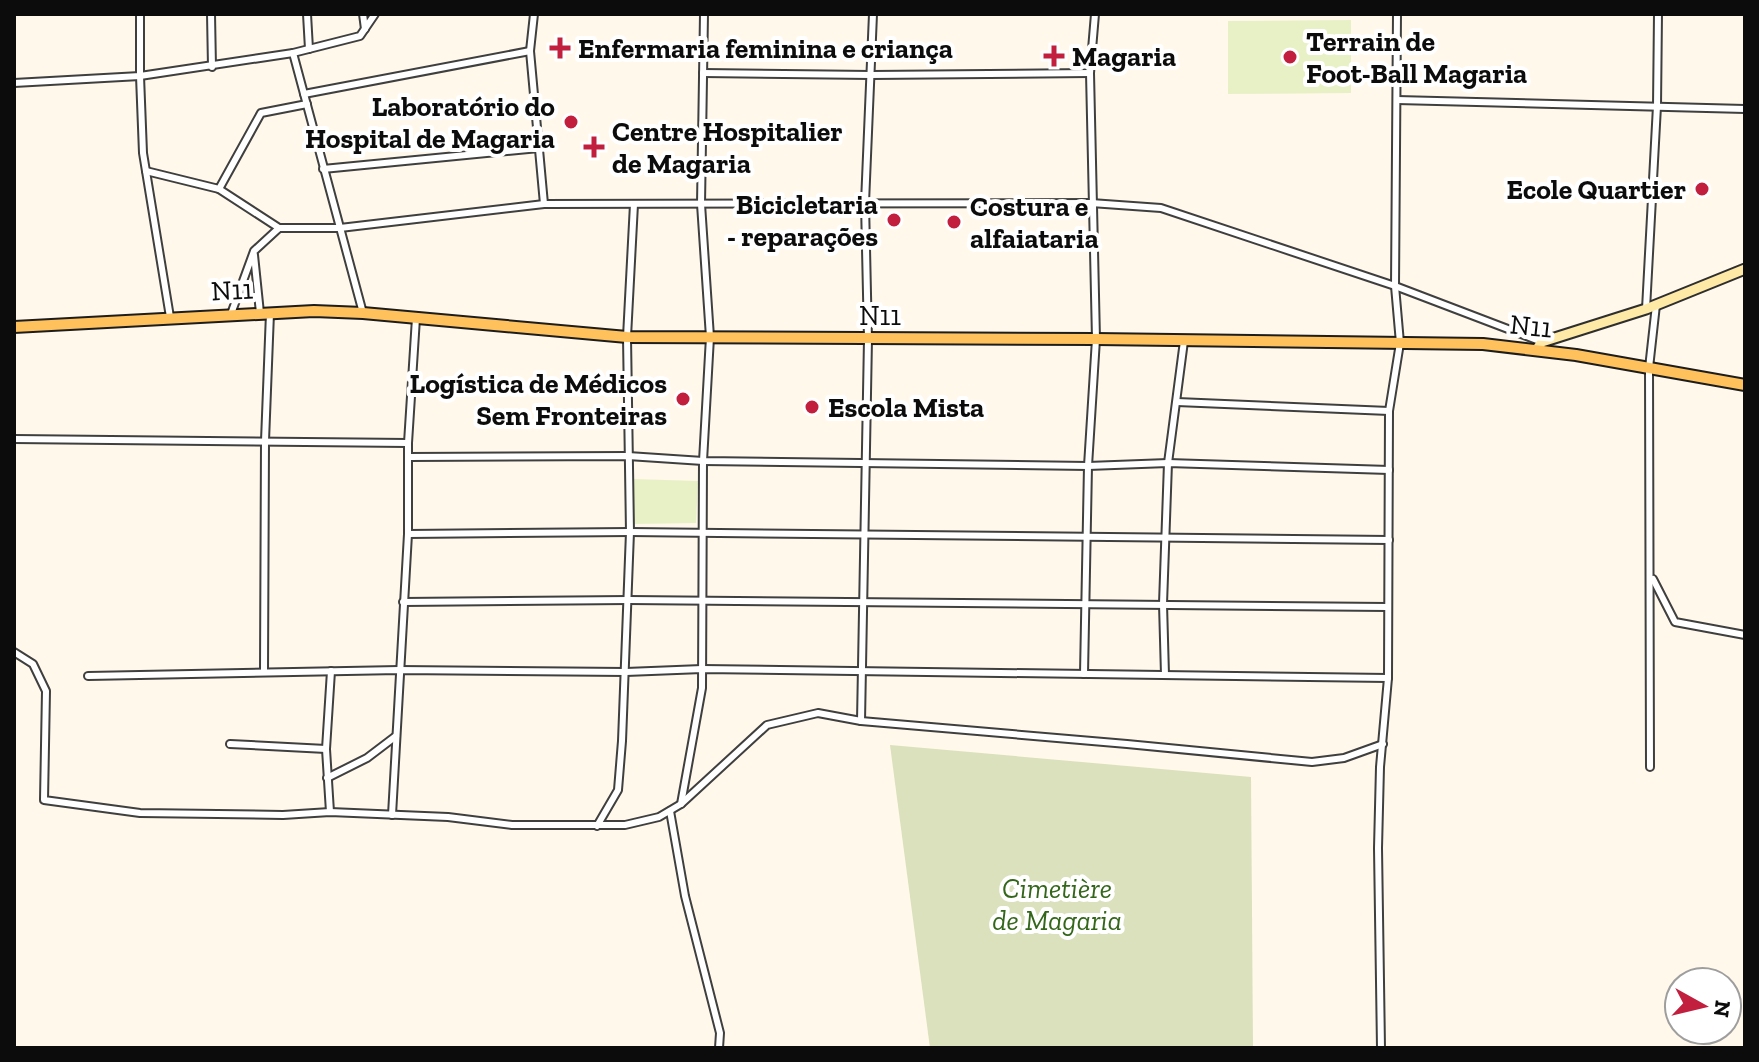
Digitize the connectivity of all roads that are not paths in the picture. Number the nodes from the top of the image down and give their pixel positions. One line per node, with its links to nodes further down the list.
1 (140, 14): 20 (street)
2 (211, 14): 16 (street)
3 (307, 14): 13 (street)
4 (363, 14): 12 (street)
5 (375, 14): 12 (street)
6 (534, 14): 14 (street)
7 (704, 14): 17 (street)
8 (873, 14): 19 (street)
9 (1095, 14): 18 (street)
10 (1397, 14): 23 (street)
11 (1658, 14): 25 (street)
12 (365, 29): 13 (street)
13 (309, 49): 15 (street)
14 (530, 51): 22 (street); 27 (street)
15 (293, 53): 16 (street); 22 (street)
16 (212, 67): 20 (street)
17 (703, 73): 19 (street); 35 (street)
18 (1090, 73): 19 (street); 32 (street)
19 (871, 75): 31 (street)
20 (140, 76): 21 (street); 29 (street)
21 (14, 83)
22 (304, 94): 24 (street)
23 (1397, 100): 25 (street); 40 (street)
24 (307, 104): 28 (street); 30 (street)
25 (1657, 106): 26 (street); 41 (street)
26 (1745, 109)
27 (539, 148): 28 (street); 33 (street)
28 (323, 169): 37 (street)
29 (146, 171): 30 (street); 45 (street)
30 (219, 189): 36 (street)
31 (865, 203): 32 (street); 35 (street); 50 (street)
32 (1091, 203): 40 (street); 51 (street)
33 (544, 204): 34 (street); 37 (street)
34 (634, 204): 35 (street); 48 (street)
35 (701, 204): 49 (street)
36 (279, 228): 37 (street); 38 (street)
37 (340, 228): 43 (street)
38 (254, 251): 42 (street); 44 (street)
39 (1745, 269): 41 (main road)
40 (1395, 286): 53 (street); 54 (street)
41 (1651, 307): 54 (main road); 55 (street)
42 (265, 313): 43 (main road, N11); 44 (main road, N11); 60 (street)
43 (363, 313): 46 (main road, N11)
44 (231, 314): 45 (main road, N11)
45 (170, 317): 47 (main road, N11)
46 (416, 318): 48 (main road, N11); 61 (street)
47 (14, 327)
48 (627, 337): 49 (main road, N11); 62 (street)
49 (710, 337): 50 (main road, N11); 64 (street)
50 (868, 339): 51 (main road, N11); 65 (street)
51 (1096, 339): 52 (main road, N11); 67 (street)
52 (1184, 341): 53 (main road, N11); 57 (street)
53 (1400, 343): 54 (main road, N11); 58 (street)
54 (1539, 346): 55 (main road, N11)
55 (1649, 368): 56 (main road, N11); 76 (street)
56 (1745, 385)
57 (1177, 402): 58 (street); 66 (street)
58 (1389, 411): 68 (street)
59 (14, 439): 60 (street)
60 (265, 441): 61 (street); 90 (street)
61 (408, 443): 63 (street)
62 (628, 456): 63 (street); 64 (street); 69 (street)
63 (408, 457): 71 (street)
64 (703, 461): 65 (street); 70 (street)
65 (865, 463): 67 (street); 72 (street)
66 (1168, 463): 67 (street); 68 (street); 74 (street)
67 (1088, 466): 73 (street)
68 (1389, 470): 75 (street)
69 (630, 532): 70 (street); 71 (street); 77 (street)
70 (702, 532): 72 (street); 78 (street)
71 (408, 534): 79 (street)
72 (864, 534): 73 (street); 80 (street)
73 (1086, 537): 74 (street); 81 (street)
74 (1166, 538): 75 (street); 82 (street)
75 (1389, 540): 83 (street)
76 (1651, 576): 84 (street); 101 (street)
77 (629, 600): 78 (street); 79 (street); 91 (street)
78 (702, 600): 80 (street); 86 (street)
79 (403, 602): 87 (street)
80 (863, 602): 81 (street); 89 (street)
81 (1085, 604): 82 (street); 92 (street)
82 (1163, 604): 83 (street); 93 (street)
83 (1388, 607): 95 (street)
84 (1745, 635)
85 (14, 652): 105 (street)
86 (702, 669): 89 (street); 91 (street); 103 (street)
87 (399, 670): 88 (street); 91 (street); 97 (street)
88 (331, 671): 90 (street); 100 (street)
89 (862, 671): 92 (street); 96 (street)
90 (264, 672): 94 (street)
91 (626, 672): 107 (street)
92 (1084, 674): 93 (street)
93 (1165, 675): 95 (street)
94 (88, 676)
95 (1388, 678): 99 (street)
96 (861, 721): 99 (street); 103 (street)
97 (396, 736): 102 (street); 106 (street)
98 (230, 744): 100 (street)
99 (1383, 744): 109 (street)
100 (326, 749): 102 (street)
101 (1650, 767)
102 (327, 778): 105 (street)
103 (681, 804): 104 (street)
104 (670, 811): 107 (street); 108 (street)
105 (330, 812): 106 (street)
106 (392, 815): 107 (street)
107 (597, 826)
108 (719, 1048)
109 (1381, 1048)

